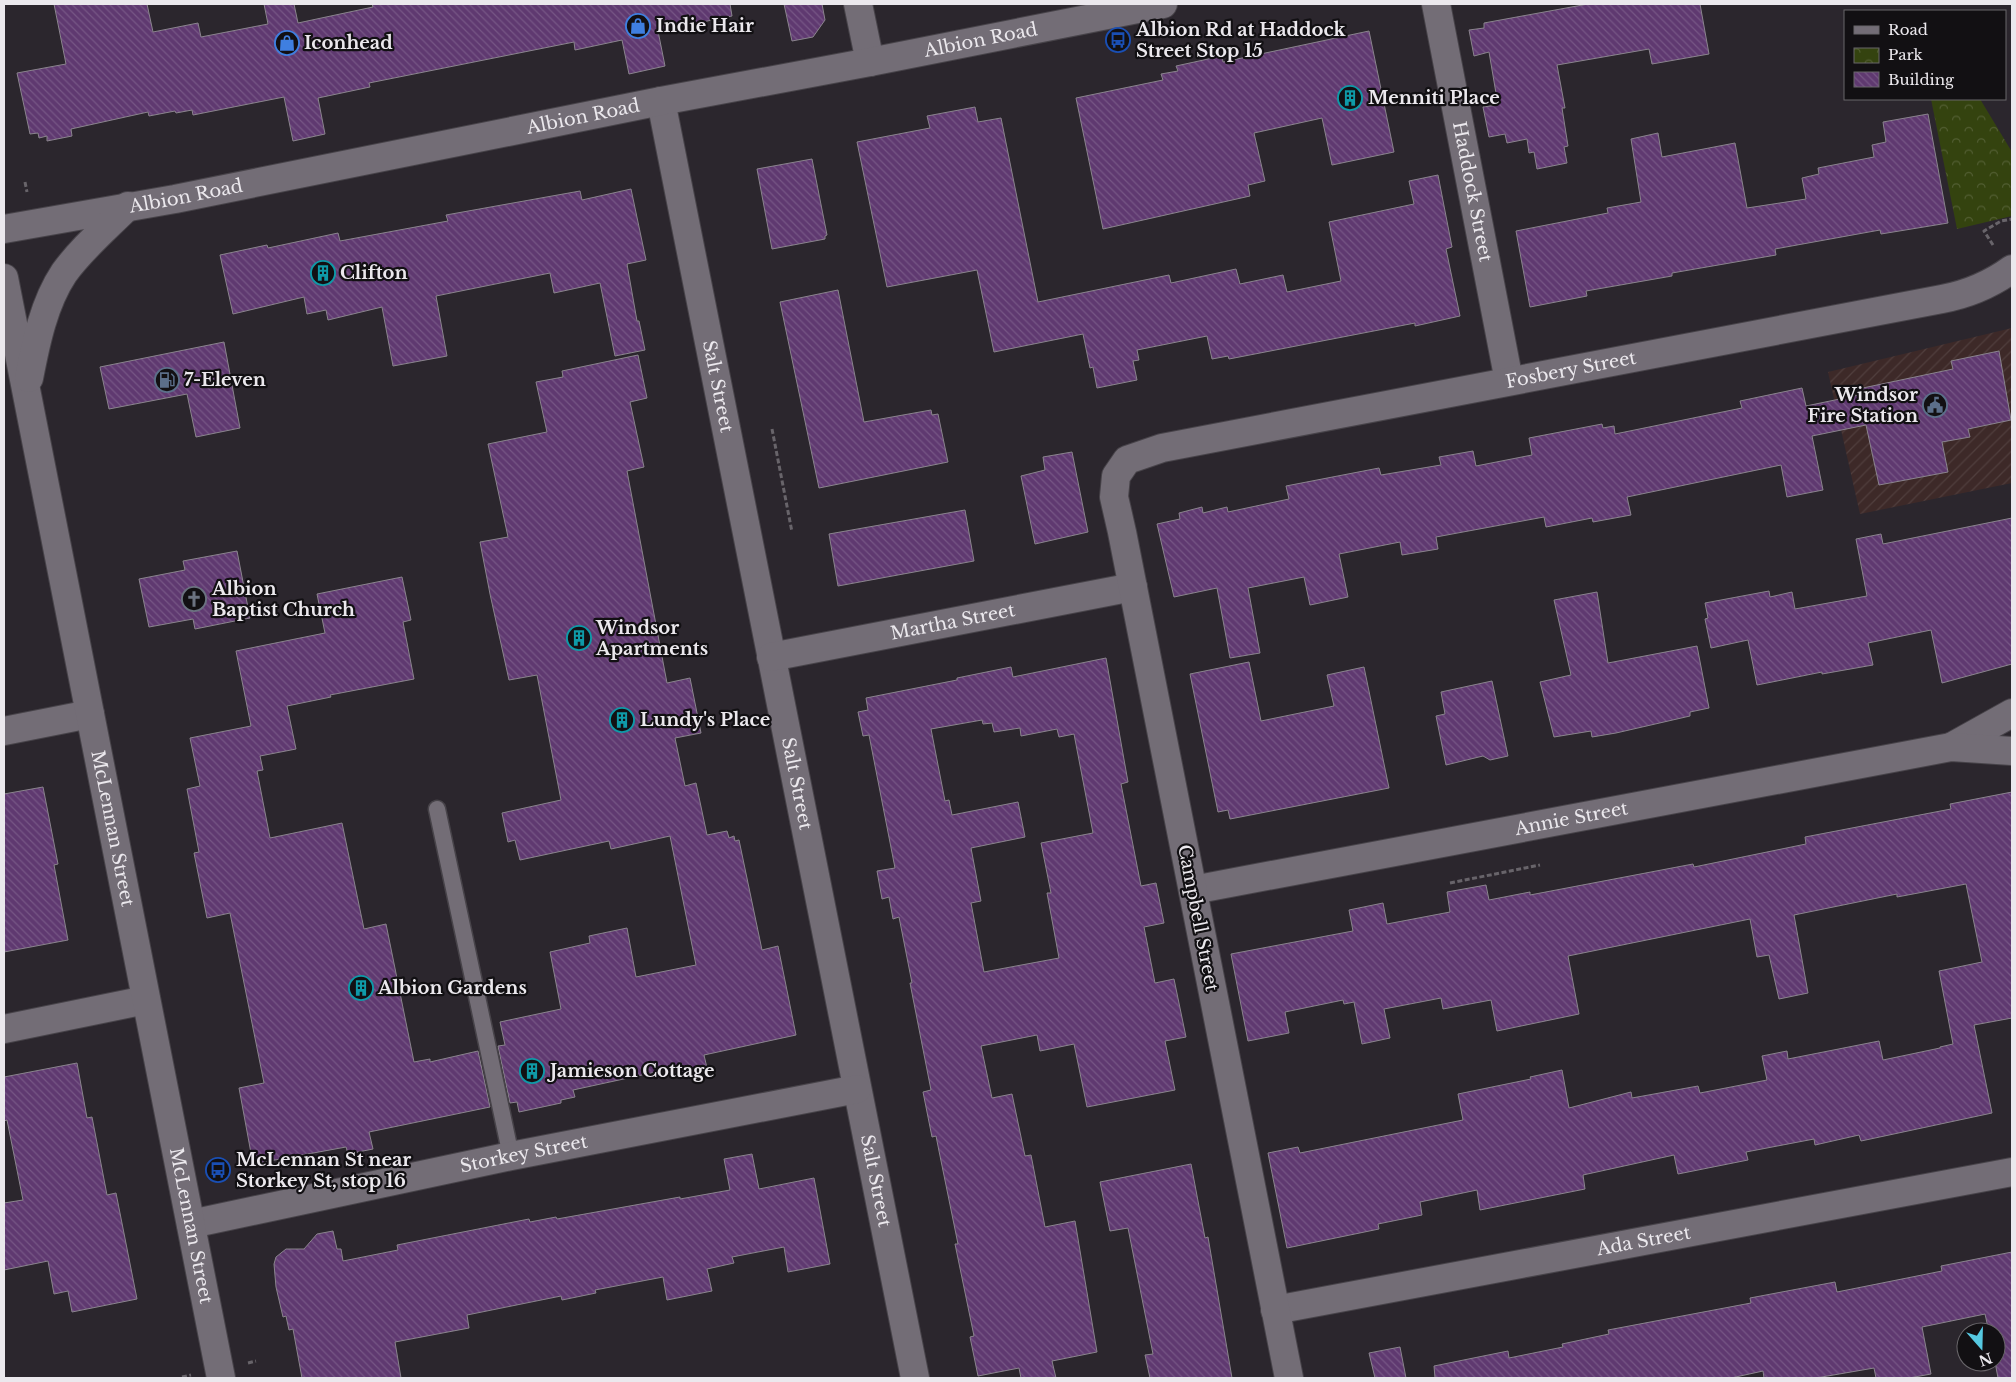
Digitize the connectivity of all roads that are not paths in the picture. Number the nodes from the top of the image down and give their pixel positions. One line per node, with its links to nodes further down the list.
1 (858, 4): 4 (street)
2 (1163, 4): 4 (street, Albion Road)
3 (1436, 4): 12 (street, Haddock Street)
4 (870, 62): 5 (street, Albion Road)
5 (661, 101): 6 (street, Albion Road); 16 (street, Salt Street)
6 (128, 206): 7 (street, Albion Road); 13 (street)
7 (4, 229)
8 (2012, 269): 11 (street, Fosbery Street)
9 (4, 278): 13 (street, McLennan Street)
10 (2012, 290): 11 (street)
11 (1958, 296): 12 (street, Fosbery Street)
12 (1509, 381): 14 (street, Fosbery Street)
13 (27, 388): 18 (street, McLennan Street)
14 (1127, 460): 15 (street, Campbell Street)
15 (1133, 587): 16 (street, Martha Street); 23 (street, Campbell Street)
16 (771, 657): 26 (street, Salt Street)
17 (2012, 712): 20 (street, Annie Street)
18 (90, 714): 19 (street); 24 (street, McLennan Street)
19 (4, 730)
20 (1951, 748): 21 (street, Annie Street); 23 (street, Annie Street)
21 (2012, 751)
22 (437, 809): 27 (lane)
23 (1193, 890): 30 (street, Campbell Street)
24 (146, 1000): 25 (street); 29 (street, McLennan Street)
25 (4, 1029)
26 (858, 1089): 27 (street, Storkey Street); 32 (street, Salt Street)
27 (511, 1156): 29 (street, Storkey Street)
28 (2012, 1172): 30 (street, Ada Street)
29 (191, 1224): 31 (street, McLennan Street)
30 (1275, 1310): 33 (street, Campbell Street)
31 (221, 1378)
32 (915, 1378)
33 (1289, 1378)

